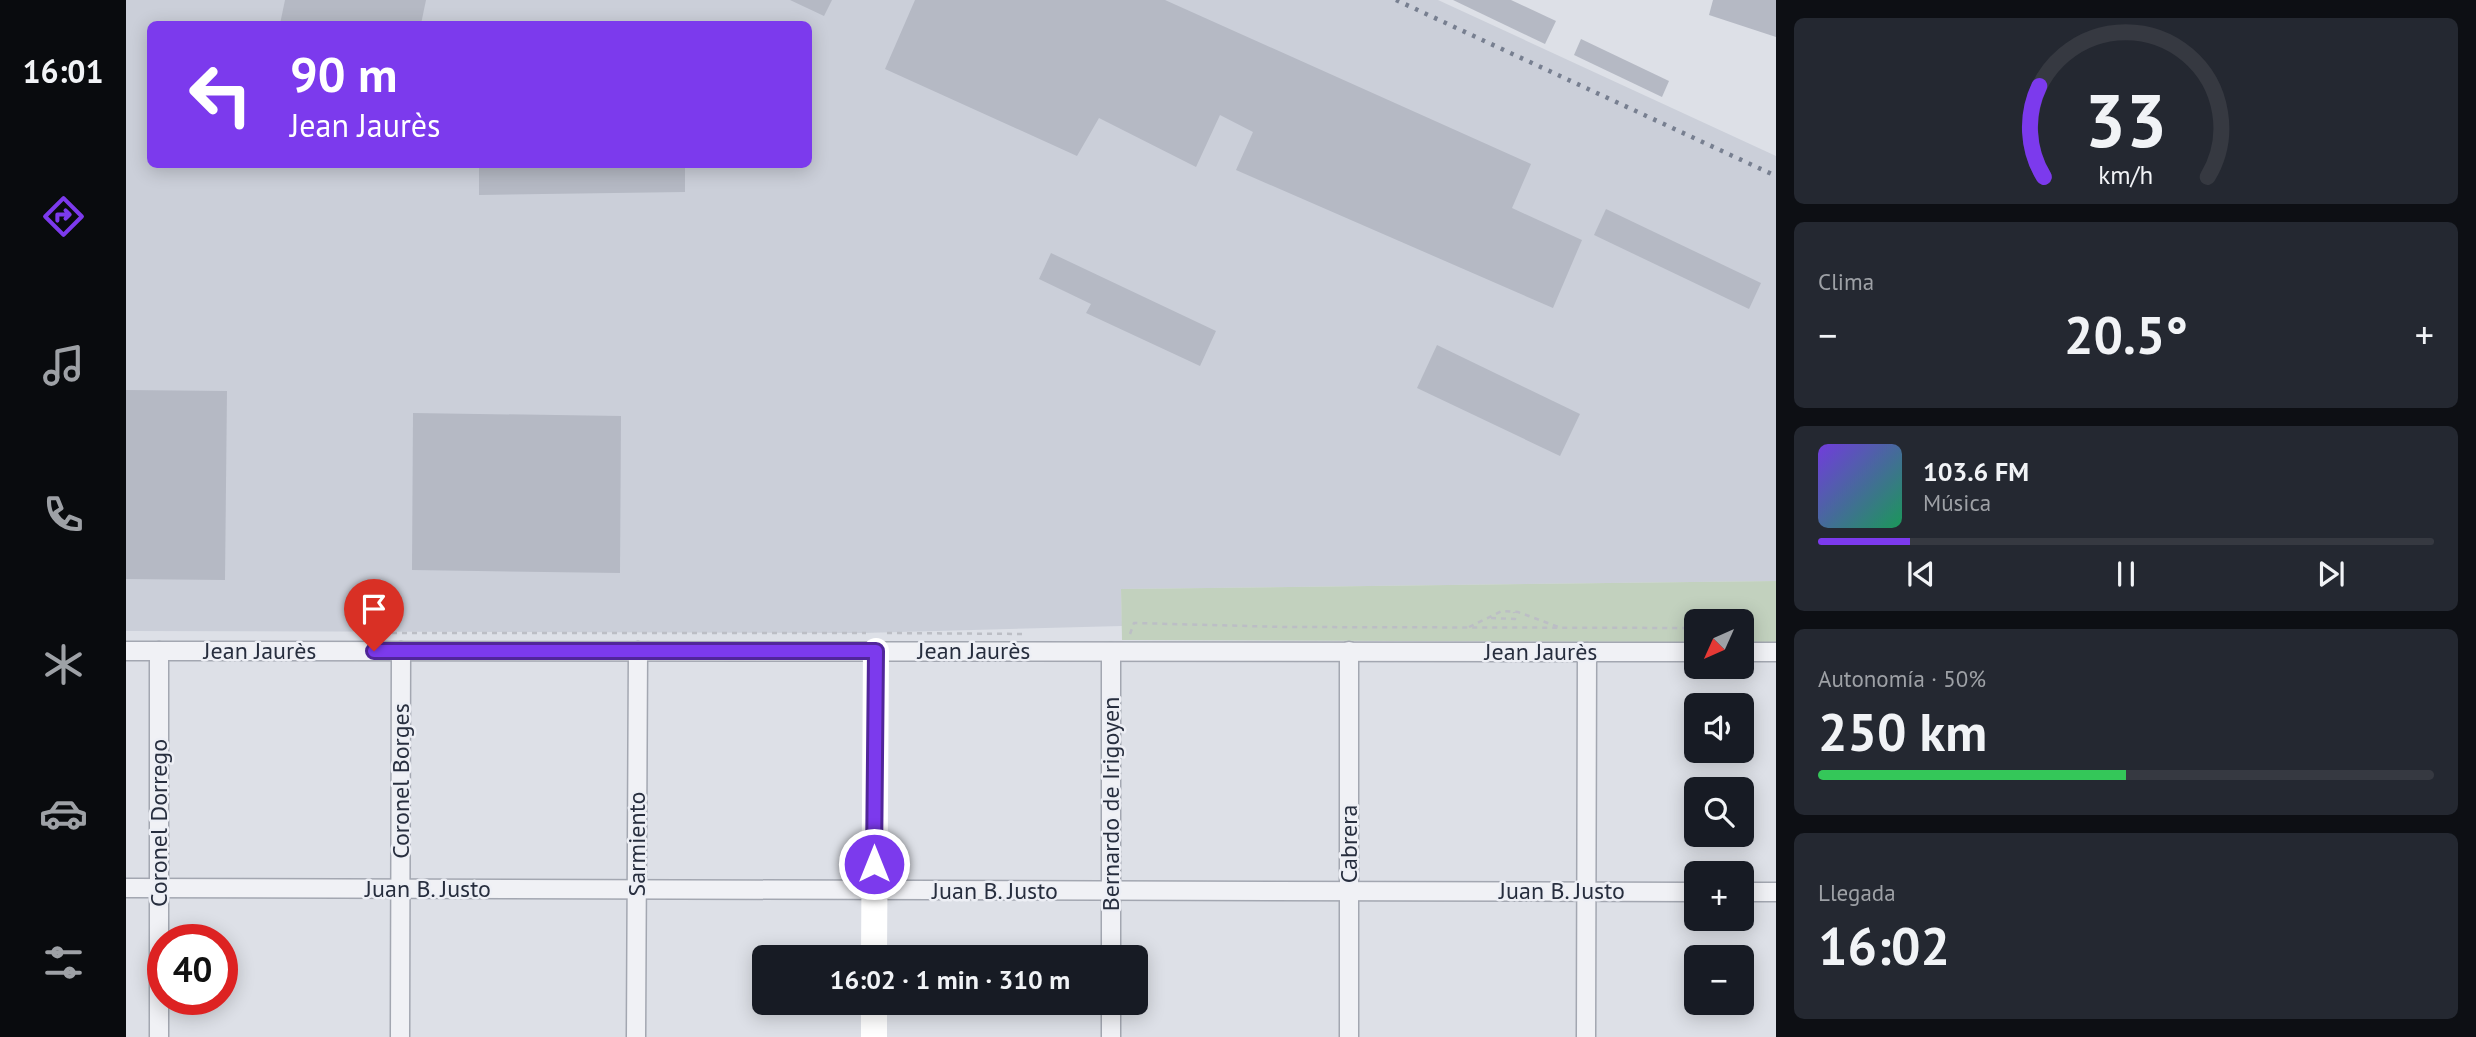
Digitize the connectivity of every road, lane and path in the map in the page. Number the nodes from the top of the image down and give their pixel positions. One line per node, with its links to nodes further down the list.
1 (1514, 612): 2 (path); 2 (path); 5 (path)
2 (1487, 618): 3 (path)
3 (1466, 628): 5 (path); 6 (path); 14 (path)
4 (1684, 628): 5 (path)
5 (1563, 629): 7 (path)
6 (1459, 632)
7 (1573, 633)
8 (126, 651): 9 (street, Jean Jaurès)
9 (159, 651): 10 (street, Jean Jaurès); 20 (street, Coronel Dorrego)
10 (401, 651): 11 (street, Jean Jaurès); 21 (street, Coronel Borges)
11 (638, 651): 12 (street, Jean Jaurès); 22 (street, Sarmiento)
12 (876, 651): 14 (street, Jean Jaurès); 23 (street)
13 (1349, 651): 14 (street, Jean Jaurès); 15 (street, Jean Jaurès); 25 (street, Cabrera)
14 (1118, 652): 24 (street, Bernardo de Irigoyen)
15 (1587, 652): 16 (street, Jean Jaurès); 26 (street)
16 (1684, 652)
17 (1754, 652): 18 (street)
18 (1776, 652)
19 (126, 888): 20 (street, Juan B. Justo)
20 (159, 888): 21 (street, Juan B. Justo); 34 (street, Coronel Dorrego)
21 (400, 889): 22 (street, Juan B. Justo); 35 (street, Coronel Borges)
22 (637, 890): 23 (street, Juan B. Justo); 36 (street, Sarmiento)
23 (874, 891): 24 (street, Juan B. Justo); 30 (street)
24 (1111, 891): 25 (street, Juan B. Justo); 31 (street, Bernardo de Irigoyen)
25 (1349, 891): 26 (street, Juan B. Justo); 39 (street, Cabrera)
26 (1586, 891): 27 (street, Juan B. Justo); 40 (street)
27 (1684, 892)
28 (1754, 892): 29 (street)
29 (1776, 892)
30 (874, 945)
31 (1111, 945)
32 (874, 1015): 37 (street)
33 (1111, 1015): 38 (street)
34 (159, 1037)
35 (400, 1037)
36 (636, 1037)
37 (874, 1037)
38 (1111, 1037)
39 (1349, 1037)
40 (1586, 1037)

